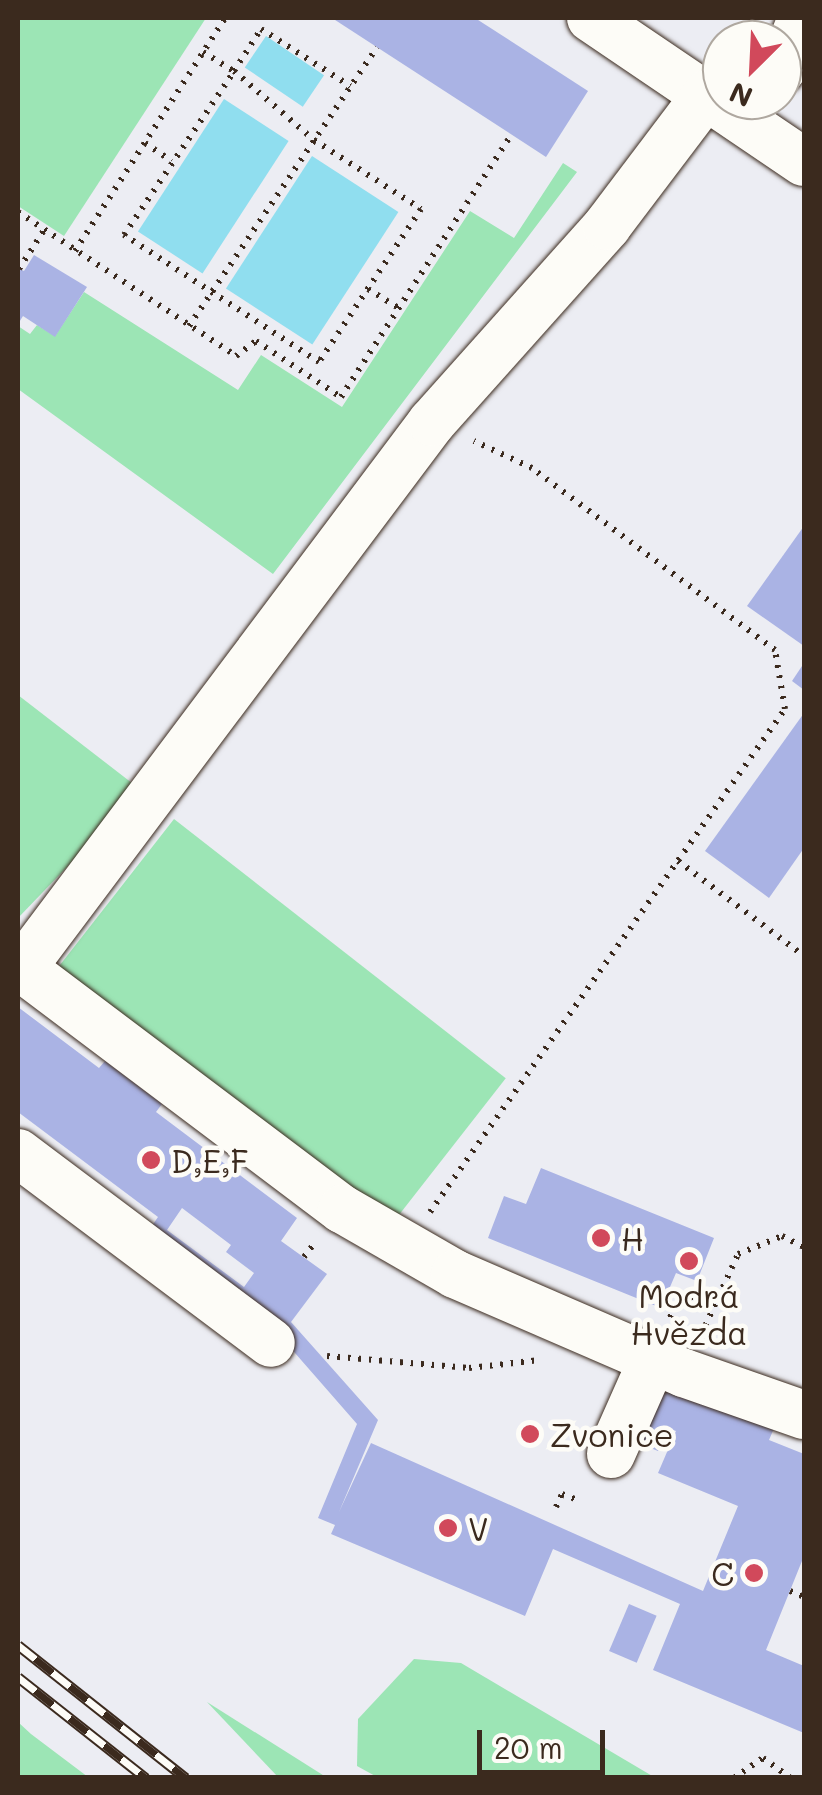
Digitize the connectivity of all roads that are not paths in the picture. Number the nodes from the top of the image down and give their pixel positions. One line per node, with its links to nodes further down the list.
1 (592, 18): 2 (street)
2 (702, 91)
3 (702, 101): 6 (street)
4 (767, 120): 5 (street)
5 (804, 162)
6 (20, 966): 9 (street)
7 (18, 1153): 8 (street)
8 (271, 1342)
9 (668, 1366): 10 (street); 11 (street)
10 (804, 1415)
11 (611, 1454)

